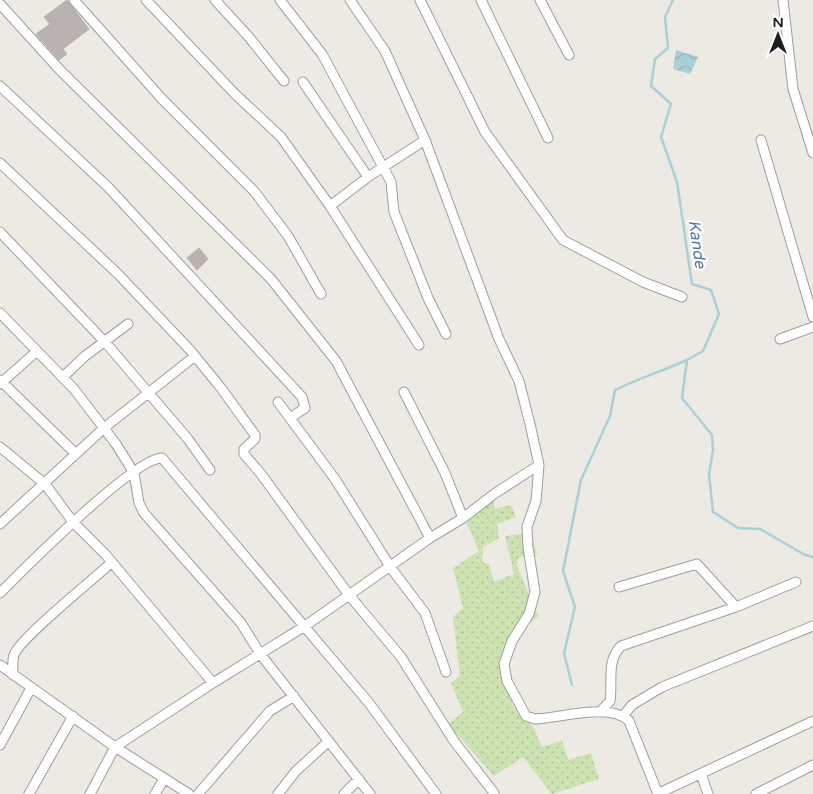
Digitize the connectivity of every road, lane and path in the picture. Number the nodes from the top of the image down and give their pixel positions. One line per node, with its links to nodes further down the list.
1 (74, 0): 24 (street)
2 (146, 0): 22 (street)
3 (215, 0): 12 (street)
4 (280, 0): 20 (street)
5 (350, 0): 16 (street)
6 (420, 0): 25 (street)
7 (481, 0): 15 (street)
8 (540, 0): 11 (street)
9 (783, 0): 18 (street)
10 (0, 4): 52 (street)
11 (569, 54)
12 (284, 81)
13 (303, 82): 21 (street)
14 (0, 86): 41 (street)
15 (548, 138)
16 (425, 140): 20 (street); 45 (street)
17 (761, 140): 27 (street)
18 (813, 153)
19 (0, 163): 35 (street)
20 (383, 166): 21 (street); 30 (street)
21 (368, 177): 22 (street)
22 (330, 206): 33 (street)
23 (0, 232): 32 (street)
24 (321, 294)
25 (682, 297)
26 (0, 313): 34 (street)
27 (813, 317)
28 (128, 324): 32 (street)
29 (813, 327): 31 (street)
30 (446, 334)
31 (780, 339)
32 (105, 342): 36 (street); 39 (street)
33 (419, 345)
34 (37, 351): 36 (street); 37 (street)
35 (195, 356): 39 (street); 58 (street)
36 (63, 377): 42 (street)
37 (1, 382): 44 (street)
38 (404, 392): 49 (street)
39 (148, 393): 42 (street); 46 (street)
40 (278, 402): 41 (street)
41 (290, 418): 54 (street)
42 (104, 428): 44 (street); 47 (street)
43 (0, 447): 48 (street)
44 (76, 454): 48 (street)
45 (539, 465): 49 (street); 69 (street)
46 (210, 470)
47 (134, 473): 50 (street); 60 (street); 62 (street)
48 (45, 484): 50 (street); 51 (street)
49 (463, 518): 52 (street)
50 (73, 522): 53 (street); 57 (street)
51 (0, 524)
52 (430, 538): 54 (street)
53 (112, 562): 65 (street); 66 (street)
54 (391, 568): 58 (street); 64 (street)
55 (796, 582): 59 (street)
56 (619, 587): 59 (street)
57 (0, 593)
58 (349, 595): 60 (street); 80 (street)
59 (736, 607): 69 (street)
60 (306, 626): 62 (street); 89 (street)
61 (813, 626): 71 (street)
62 (262, 655): 66 (street); 68 (street)
63 (0, 665): 65 (street)
64 (446, 672)
65 (13, 675): 67 (street)
66 (213, 682): 75 (street)
67 (31, 688): 70 (street); 74 (street)
68 (294, 696): 73 (street); 85 (street)
69 (600, 712): 71 (street)
70 (73, 716): 75 (street); 81 (street)
71 (623, 716): 90 (street)
72 (813, 721): 77 (street)
73 (329, 741): 79 (street); 86 (street)
74 (0, 745)
75 (115, 747): 78 (street); 82 (street)
76 (813, 765): 92 (street)
77 (701, 774): 90 (street); 91 (street)
78 (164, 779): 83 (street); 84 (street)
79 (359, 779): 87 (street); 88 (street)
80 (494, 793)
81 (29, 794)
82 (90, 794)
83 (155, 794)
84 (189, 794)
85 (198, 794)
86 (278, 794)
87 (344, 794)
88 (370, 794)
89 (436, 794)
90 (658, 794)
91 (708, 794)
92 (756, 794)

